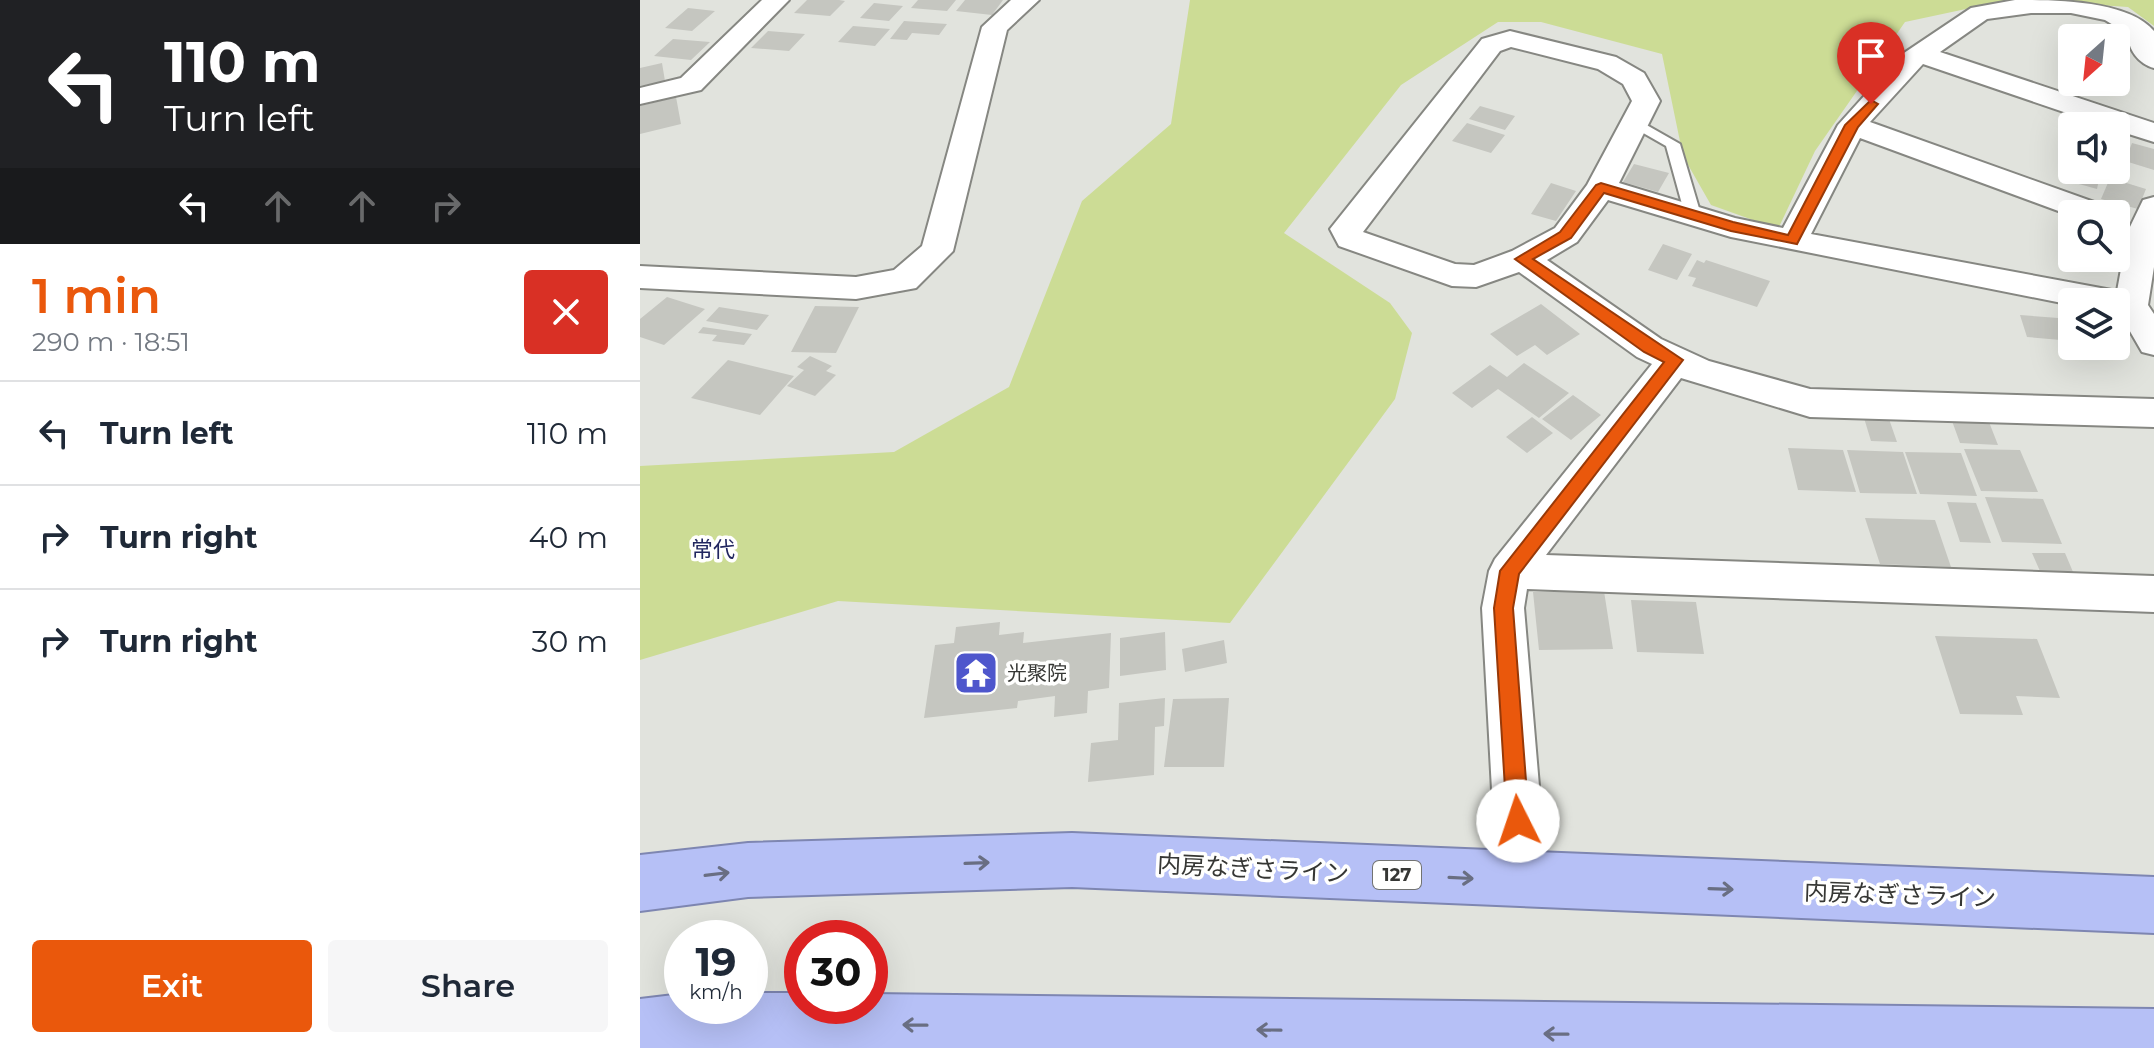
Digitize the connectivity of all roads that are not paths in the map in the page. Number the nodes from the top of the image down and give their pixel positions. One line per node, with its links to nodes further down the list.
1 (776, 0): 5 (street)
2 (1026, 0): 15 (street)
3 (1919, 54): 4 (street); 7 (street); 8 (street)
4 (2154, 60)
5 (640, 96)
6 (1636, 123): 9 (street); 11 (lane); 14 (street)
7 (1852, 125): 10 (street); 13 (street)
8 (2154, 133)
9 (1601, 188): 11 (street); 14 (street)
10 (2058, 200)
11 (1693, 215): 13 (street)
12 (2138, 220): 16 (street)
13 (1792, 240): 16 (street)
14 (1523, 259): 18 (street)
15 (640, 277)
16 (2131, 305): 17 (street)
17 (2154, 343)
18 (1675, 360): 19 (street); 20 (street)
19 (2154, 413)
20 (1510, 571): 21 (street); 22 (street)
21 (2154, 594)
22 (1522, 881): 23 (highway, 内房なぎさライン / 127, one-way to 22); 24 (highway, 内房なぎさライン / 127, one-way to 24)
23 (640, 883)
24 (2154, 905)
25 (640, 1029): 26 (highway, one-way to 25)
26 (2154, 1039)

